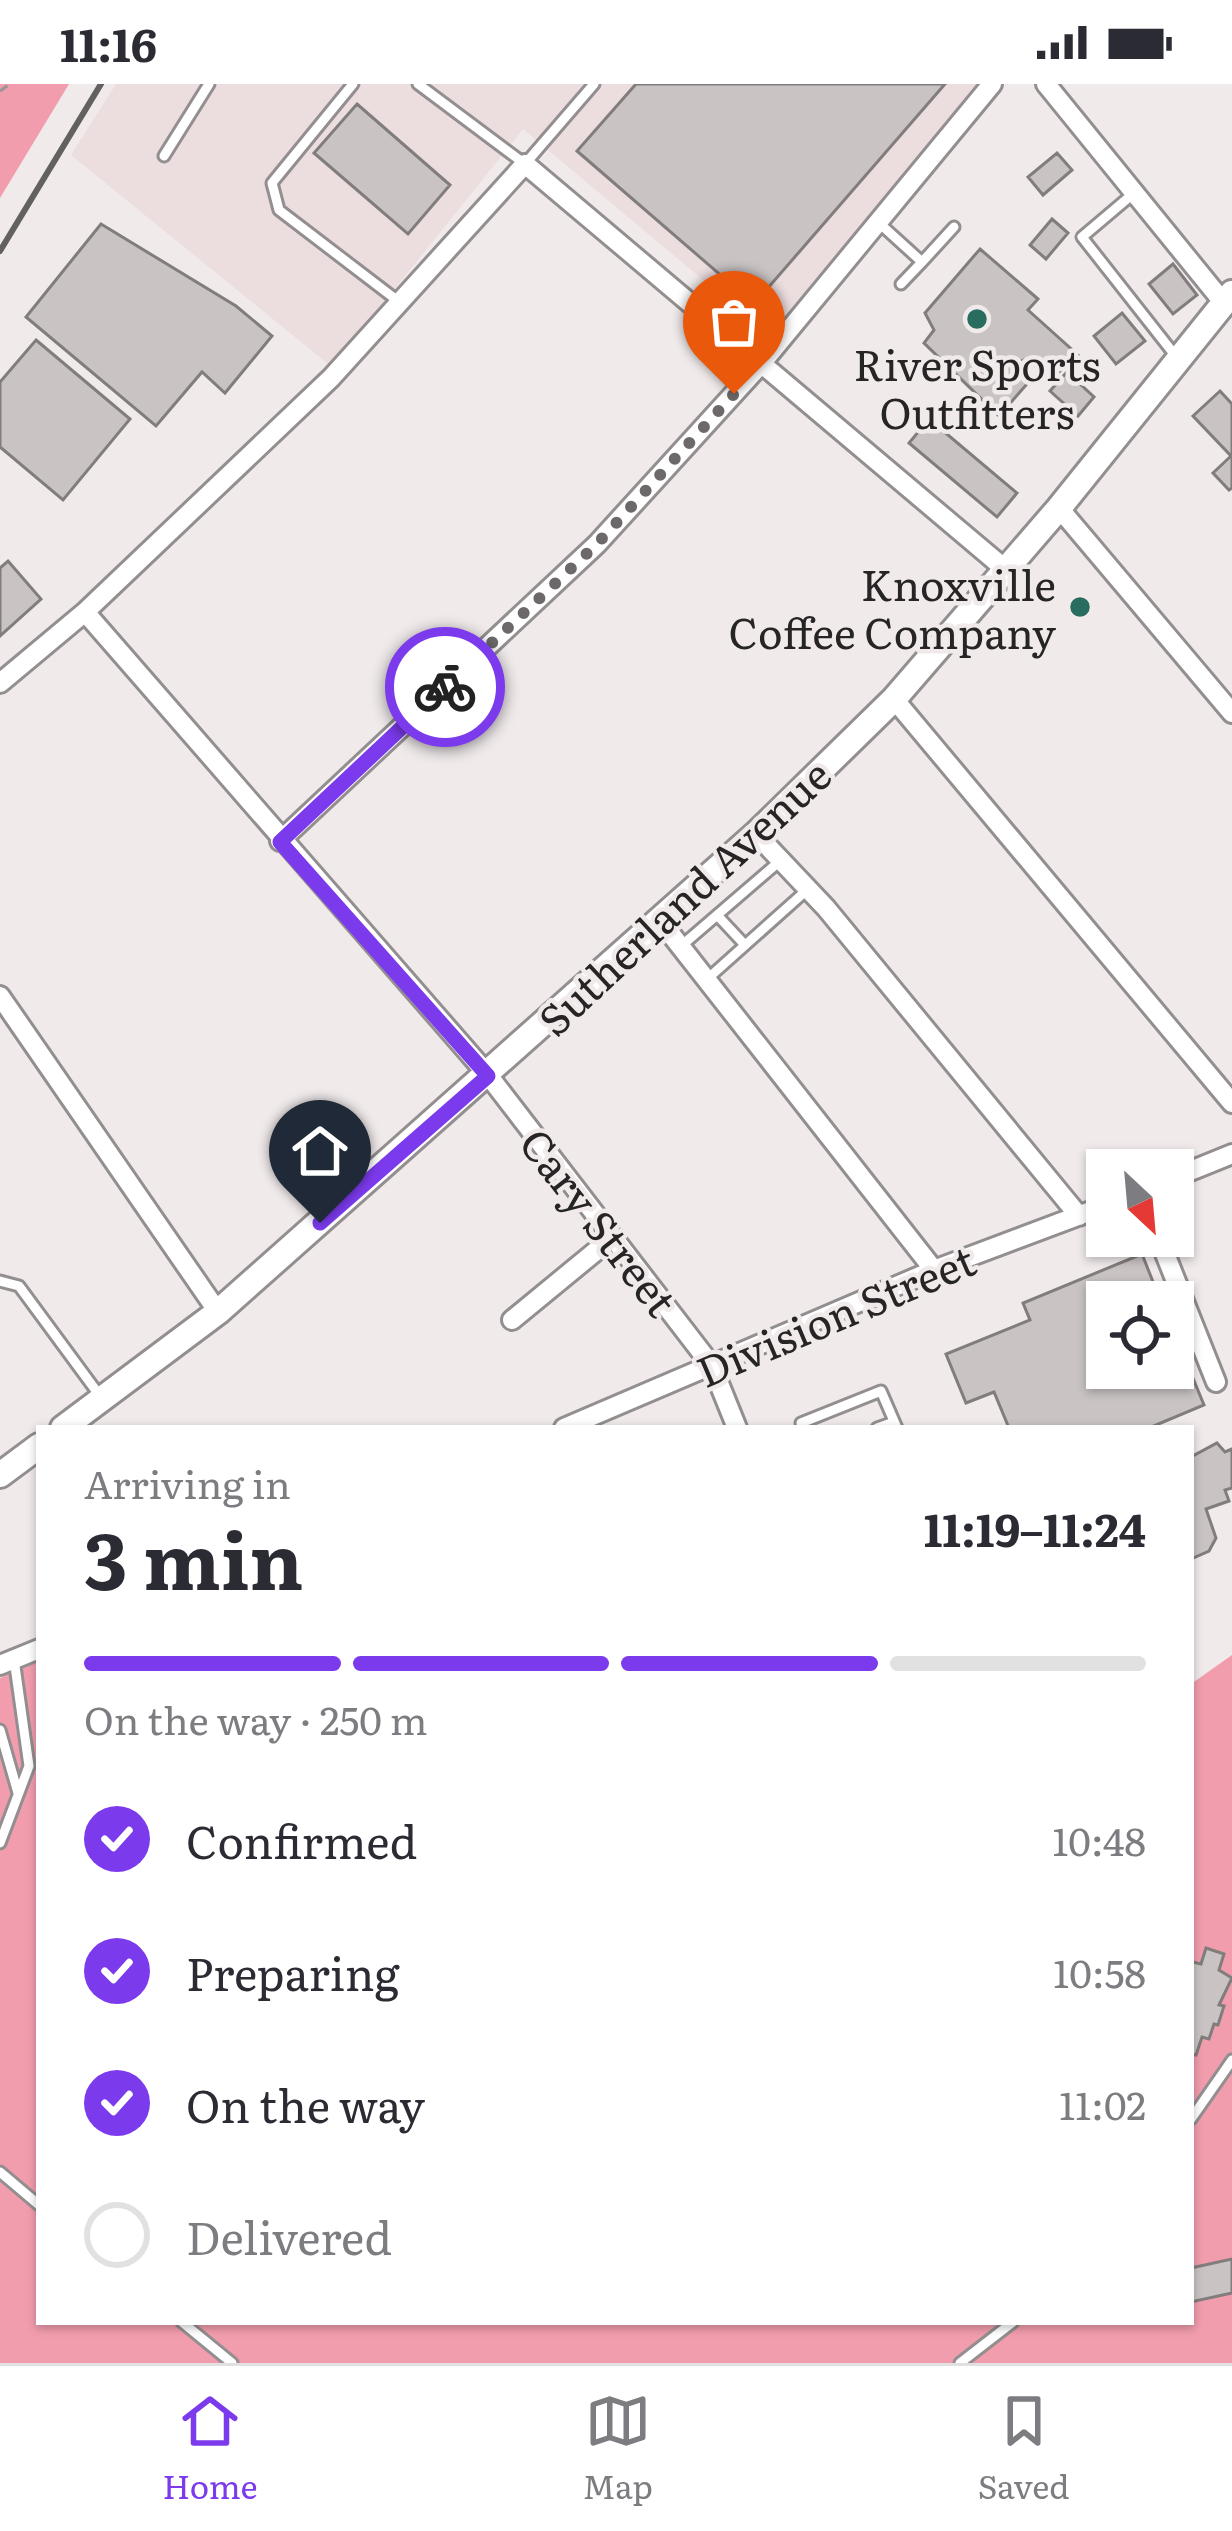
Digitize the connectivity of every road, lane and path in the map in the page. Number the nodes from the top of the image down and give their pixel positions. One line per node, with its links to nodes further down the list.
1 (10, 84): 8 (path)
2 (209, 84): 9 (lane)
3 (353, 84): 17 (lane)
4 (418, 84): 10 (lane)
5 (594, 84): 10 (lane)
6 (992, 84): 12 (street)
7 (1046, 84): 11 (street)
8 (0, 91)
9 (164, 155)
10 (524, 164): 17 (street); 19 (street)
11 (1135, 193): 16 (street); 18 (lane)
12 (878, 222): 14 (lane); 19 (street)
13 (954, 227): 14 (lane)
14 (922, 262): 15 (lane)
15 (901, 284)
16 (1228, 297): 18 (street, Sutherland Avenue)
17 (400, 302): 22 (street)
18 (1178, 359): 20 (street, Sutherland Avenue)
19 (761, 364): 21 (street); 27 (street)
20 (1059, 508): 21 (street, Sutherland Avenue); 25 (street)
21 (1005, 569): 24 (street, Sutherland Avenue)
22 (85, 611): 23 (street); 27 (street, Cary Street)
23 (0, 683)
24 (894, 699): 26 (street, Sutherland Avenue); 37 (street)
25 (1232, 713)
26 (757, 834): 28 (street); 31 (street, Sutherland Avenue)
27 (280, 842): 36 (street, Cary Street)
28 (781, 860): 29 (street); 30 (lane)
29 (808, 889): 32 (lane); 41 (street)
30 (717, 915): 32 (lane); 33 (lane)
31 (659, 919): 33 (street); 36 (street, Sutherland Avenue)
32 (745, 945): 34 (lane)
33 (680, 947): 34 (street)
34 (705, 981): 44 (street)
35 (0, 996): 46 (street)
36 (488, 1076): 42 (street, Cary Street); 46 (street, Sutherland Avenue)
37 (1232, 1103)
38 (1232, 1154): 39 (street)
39 (1194, 1169)
40 (1086, 1213): 41 (street, Division Street)
41 (1079, 1216): 44 (street, Division Street)
42 (614, 1237): 47 (street); 48 (street, Cary Street)
43 (1166, 1257): 49 (street)
44 (934, 1270): 48 (street, Division Street)
45 (0, 1281): 50 (lane)
46 (218, 1312): 50 (street, Sutherland Avenue)
47 (512, 1320)
48 (712, 1366): 52 (street, Division Street); 53 (street, Cary Street)
49 (1216, 1382)
50 (102, 1399): 51 (street, Sutherland Avenue)
51 (67, 1425)
52 (571, 1425)
53 (736, 1425)
54 (802, 1425): 55 (lane)
55 (895, 1425)
56 (36, 1448): 57 (street)
57 (0, 1475)
58 (36, 1649): 59 (street)
59 (7, 1662): 61 (lane)
60 (0, 1730): 61 (lane)
61 (18, 1793): 62 (lane)
62 (0, 1844)
63 (1232, 2060): 64 (lane)
64 (1194, 2115)
65 (0, 2173): 66 (lane)
66 (36, 2203)
67 (186, 2325): 69 (lane)
68 (1009, 2325): 70 (lane)
69 (232, 2363)
70 (960, 2363)

